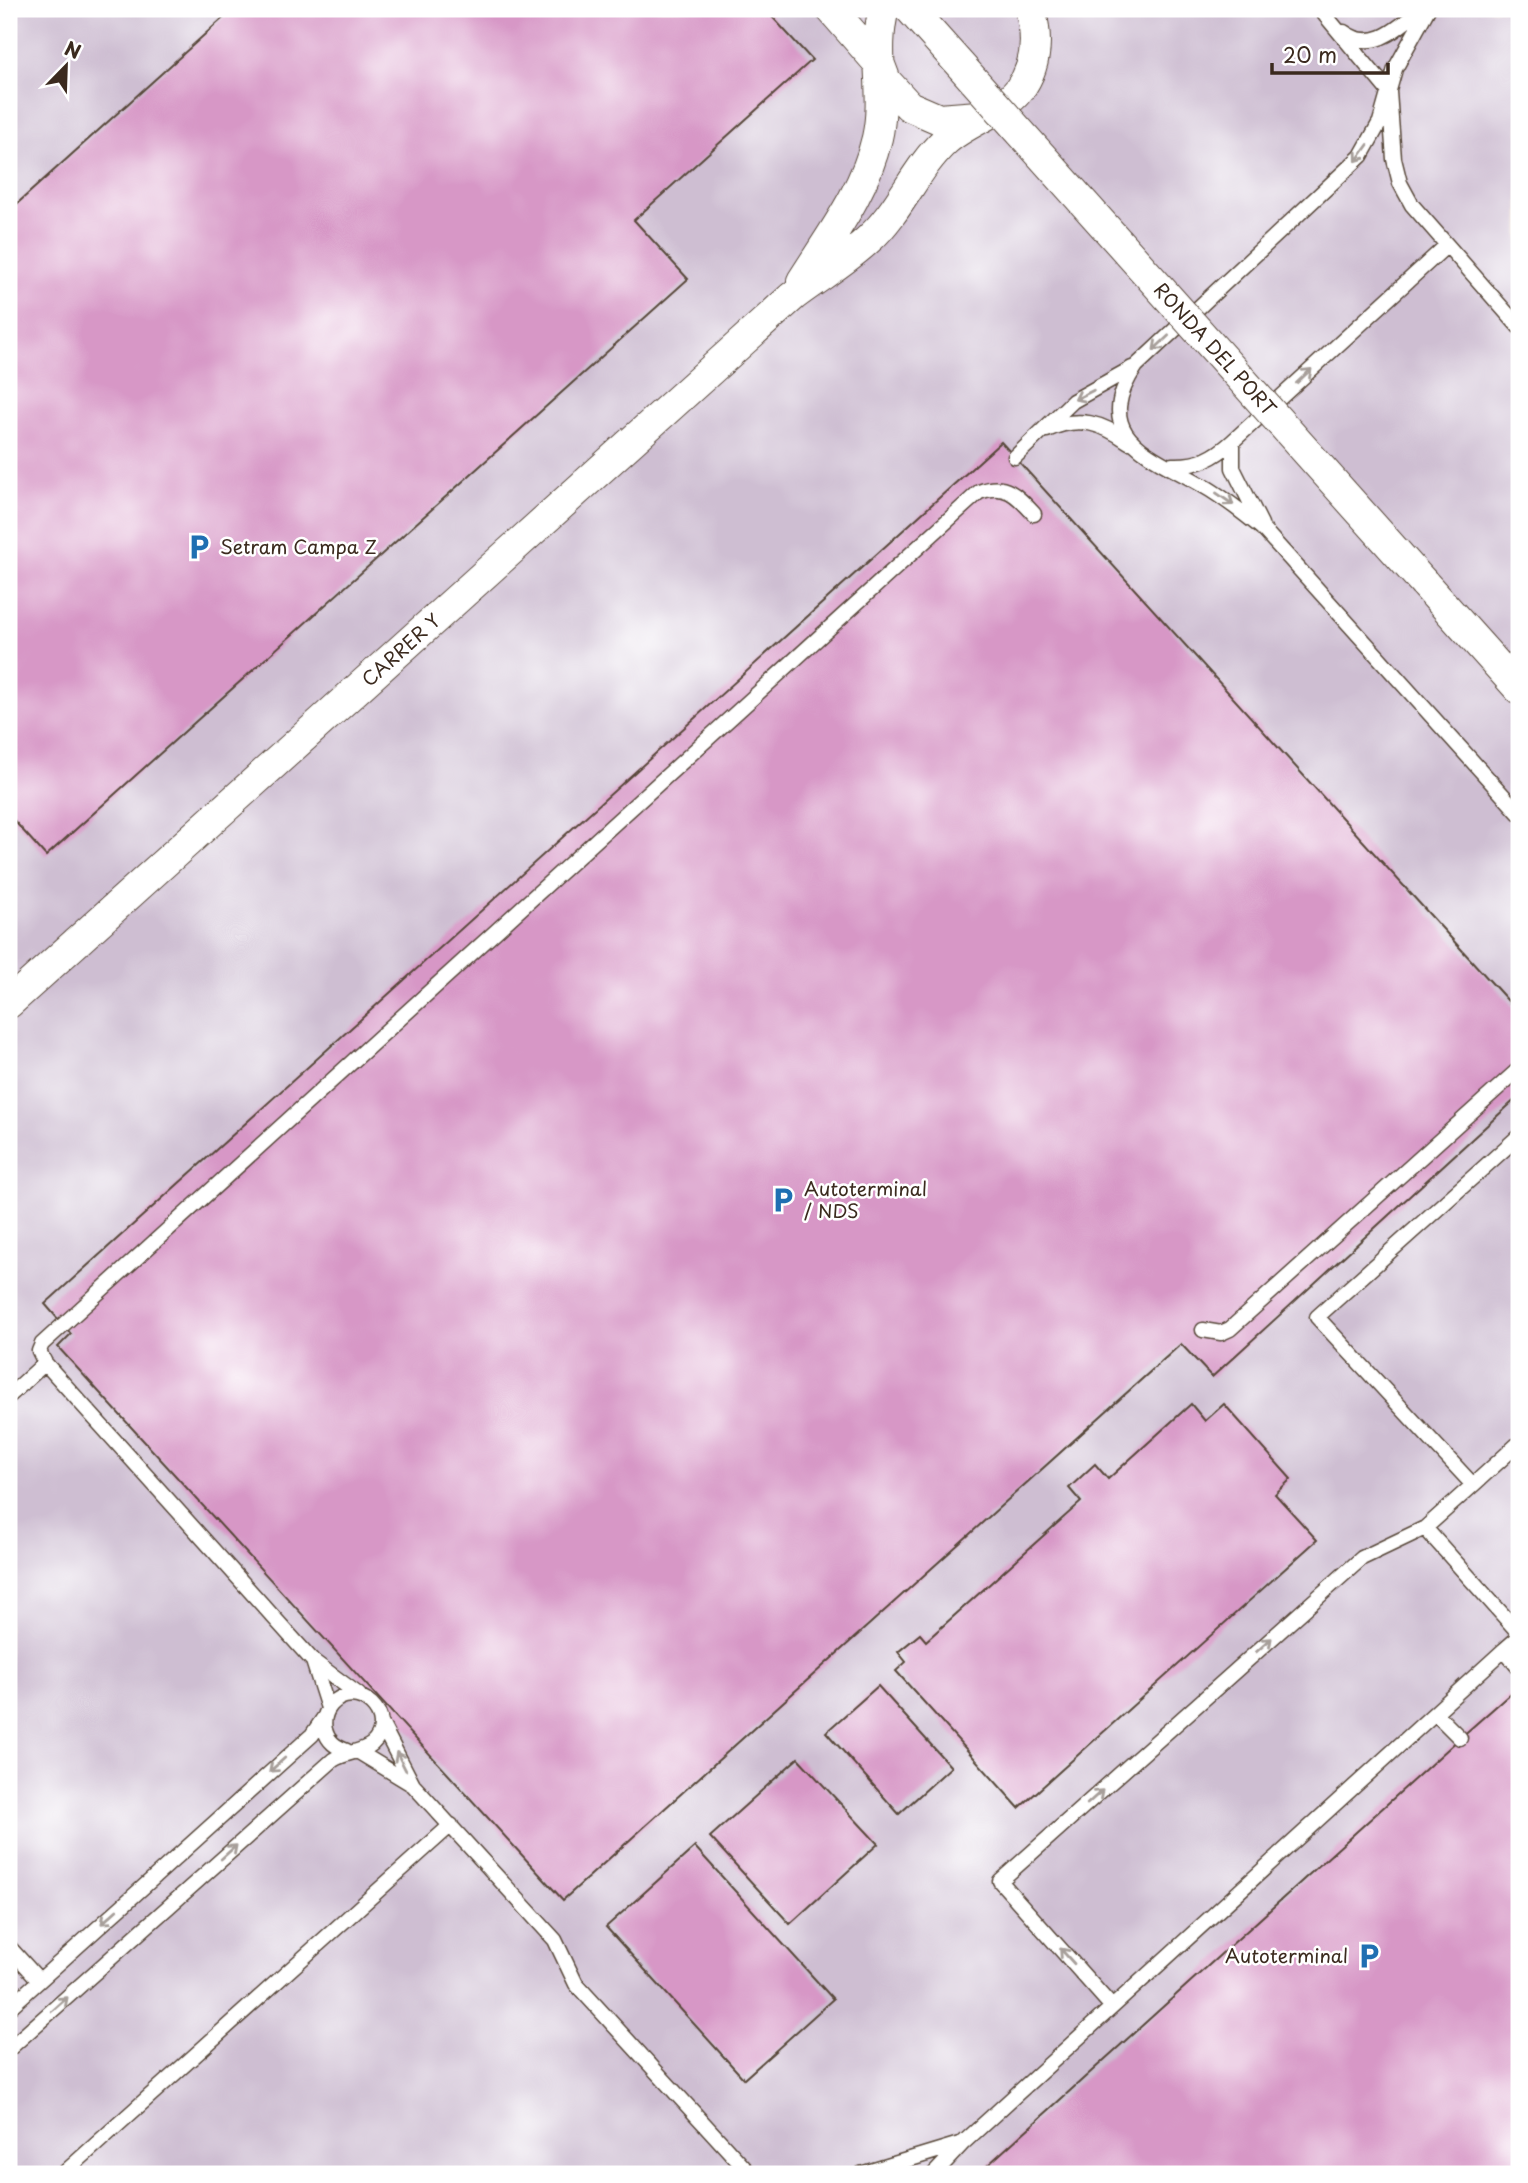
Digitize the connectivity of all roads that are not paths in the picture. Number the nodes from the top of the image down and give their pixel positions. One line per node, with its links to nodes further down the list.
1 (831, 9): 10 (street)
2 (884, 9): 10 (street)
3 (910, 9): 24 (street, RONDA DEL PORT, bridge)
4 (1030, 9): 12 (street)
5 (1320, 9): 9 (lane)
6 (1327, 9): 9 (lane)
7 (1421, 9): 9 (lane)
8 (1428, 9): 11 (lane)
9 (1336, 26): 11 (lane)
10 (880, 65): 12 (street); 14 (street)
11 (1389, 92): 13 (lane); 16 (lane, one-way to 16)
12 (982, 115): 14 (street)
13 (1446, 246): 15 (lane); 18 (lane, one-way to 13)
14 (793, 296): 26 (street, CARRER Y)
15 (1519, 327)
16 (1136, 366): 17 (lane, one-way to 17); 19 (lane)
17 (1040, 433): 19 (lane); 20 (lane)
18 (1233, 441): 21 (lane); 23 (lane)
19 (1136, 447): 21 (lane)
20 (1014, 457)
21 (1168, 465): 23 (lane, one-way to 23)
22 (1034, 514): 30 (lane)
23 (1263, 529): 25 (lane)
24 (1519, 689)
25 (1519, 813)
26 (9, 1003)
27 (1519, 1069): 29 (lane)
28 (1519, 1136): 33 (lane)
29 (1203, 1330)
30 (45, 1363): 31 (lane); 37 (lane)
31 (9, 1396)
32 (1519, 1443): 33 (lane)
33 (1473, 1485): 34 (lane)
34 (1425, 1528): 35 (lane); 50 (lane, one-way to 34)
35 (1519, 1635): 36 (lane)
36 (1504, 1650): 38 (lane); 41 (lane)
37 (313, 1661): 39 (lane); 40 (lane)
38 (1519, 1668)
39 (359, 1696): 40 (lane); 42 (lane)
40 (326, 1712): 44 (lane); 48 (lane, one-way to 48)
41 (1436, 1714): 43 (lane); 50 (lane)
42 (381, 1723): 44 (lane); 45 (lane, one-way to 42)
43 (1460, 1738)
44 (352, 1751): 45 (lane); 51 (lane, one-way to 44)
45 (413, 1785): 46 (lane)
46 (451, 1825): 53 (lane); 54 (lane)
47 (9, 1947): 48 (lane)
48 (39, 1980): 49 (lane)
49 (11, 2003)
50 (1112, 2007): 52 (lane)
51 (9, 2049)
52 (963, 2143): 55 (lane); 56 (lane)
53 (63, 2174)
54 (750, 2174)
55 (861, 2174)
56 (934, 2174)

